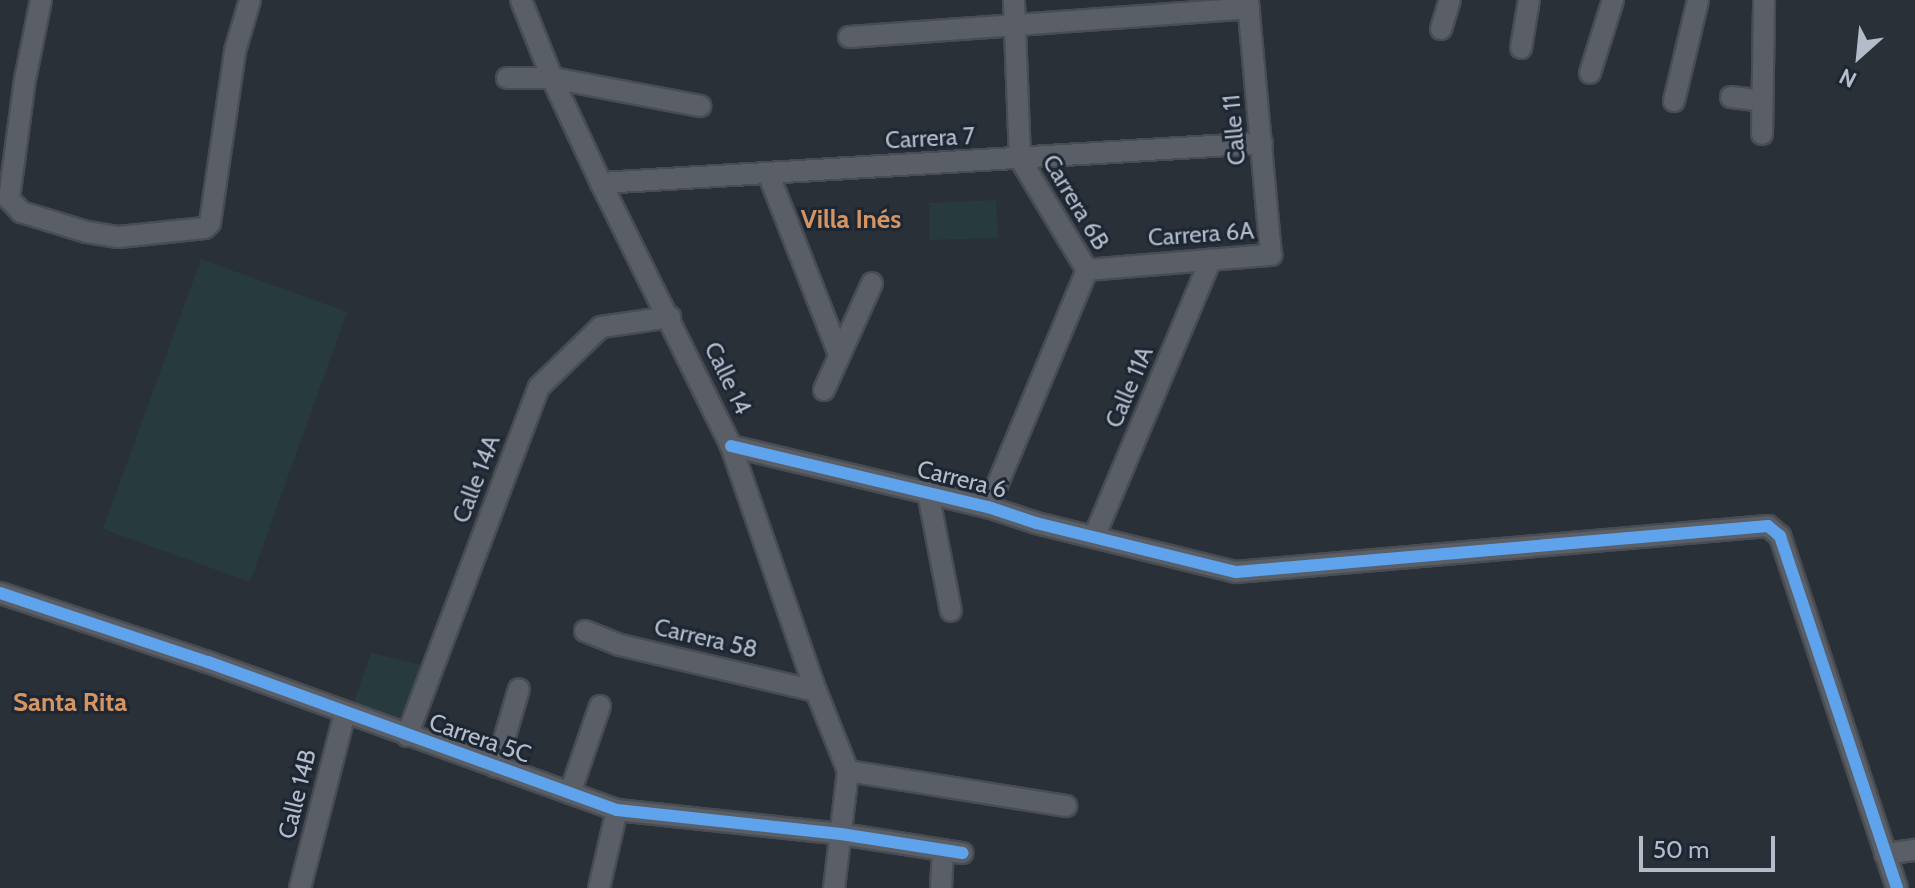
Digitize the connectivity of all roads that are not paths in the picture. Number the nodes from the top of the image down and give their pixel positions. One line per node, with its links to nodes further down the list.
1 (41, 0): 2 (street)
2 (250, 0)
3 (521, 0): 17 (street, Calle 14)
4 (1014, 0): 11 (street, Carrera 6B)
5 (1450, 0): 12 (street)
6 (1529, 0): 14 (street)
7 (1613, 0): 15 (street)
8 (1698, 0): 19 (street)
9 (1764, 0): 20 (street)
10 (1248, 4): 11 (street); 23 (street, Calle 11)
11 (1016, 24): 13 (street); 24 (street, Carrera 6B)
12 (1441, 29)
13 (849, 37)
14 (1521, 48)
15 (1590, 73)
16 (507, 78): 17 (street)
17 (552, 78): 21 (street); 26 (street, Calle 14)
18 (1731, 97): 20 (street)
19 (1674, 101)
20 (1762, 101): 22 (street)
21 (700, 106)
22 (1762, 134)
23 (1262, 143): 24 (street, Carrera 7); 27 (street, Calle 11)
24 (1020, 159): 25 (street, Carrera 7); 29 (street, Carrera 6B)
25 (768, 173): 26 (street, Carrera 7); 32 (street)
26 (601, 183): 31 (street, Calle 14)
27 (1271, 255): 28 (street, Carrera 6A)
28 (1211, 259): 29 (street, Carrera 6A); 37 (street, Calle 11A)
29 (1087, 270): 36 (street, Carrera 6B)
30 (872, 283): 32 (street)
31 (670, 317): 34 (street, Calle 14); 45 (street, Calle 14A)
32 (839, 354): 33 (street)
33 (824, 390)
34 (731, 446): 35 (street, Carrera 6); 42 (street, Calle 14)
35 (928, 493): 36 (street, Carrera 6); 39 (street)
36 (988, 507): 37 (street, Carrera 6)
37 (1095, 535): 53 (street, Carrera 6)
38 (0, 593): 44 (street, Carrera 5C)
39 (951, 611)
40 (585, 631): 42 (street, Carrera 58)
41 (519, 689): 46 (street)
42 (816, 691): 47 (street, Calle 14)
43 (600, 706): 48 (street)
44 (345, 713): 45 (street, Carrera 5C); 54 (street, Calle 14B)
45 (407, 736): 46 (street, Carrera 5C)
46 (496, 767): 48 (street, Carrera 5C)
47 (848, 771): 49 (street); 51 (street, Calle 14)
48 (570, 793): 50 (street, Carrera 5C)
49 (1066, 806)
50 (617, 810): 51 (street, Carrera 5C); 55 (street)
51 (841, 834): 56 (street, Calle 14); 57 (street, Carrera 5C)
52 (1915, 850): 53 (street)
53 (1885, 854): 58 (street)
54 (300, 888)
55 (599, 888)
56 (834, 888)
57 (941, 888)
58 (1897, 888)

